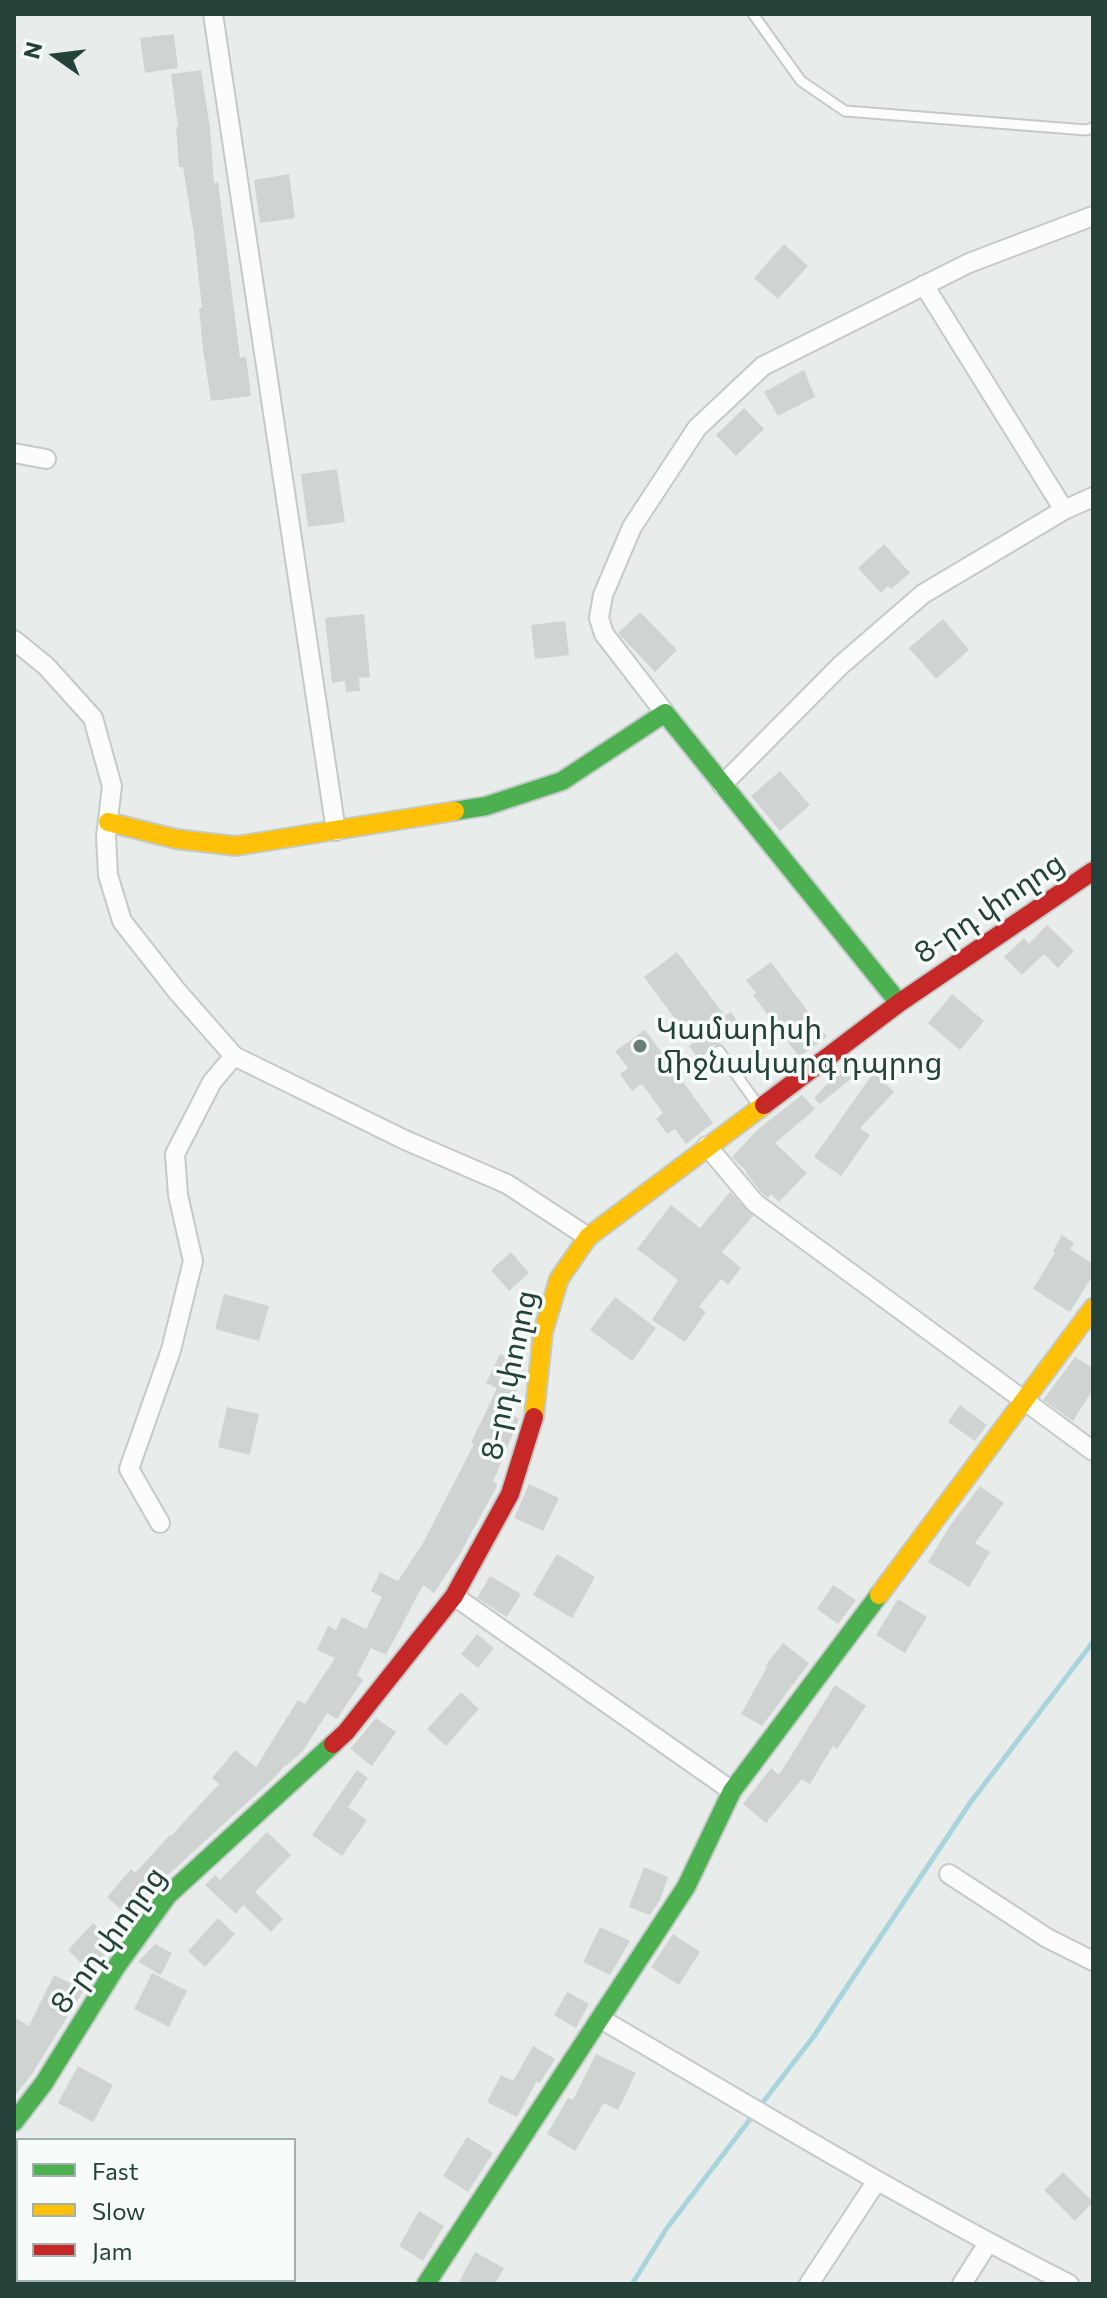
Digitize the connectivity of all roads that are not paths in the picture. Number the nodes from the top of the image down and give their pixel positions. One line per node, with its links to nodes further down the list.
1 (213, 14): 14 (street)
2 (753, 14): 3 (lane)
3 (1093, 128)
4 (1093, 216): 5 (street)
5 (924, 285): 9 (street); 11 (street)
6 (14, 453): 7 (street)
7 (46, 459)
8 (1093, 497): 9 (street)
9 (1064, 510): 12 (street)
10 (14, 640): 13 (street)
11 (665, 713): 12 (street); 14 (street)
12 (722, 785): 16 (street)
13 (108, 822): 14 (street); 18 (street)
14 (336, 831)
15 (1093, 871): 16 (street, 8-րդ փողոց)
16 (899, 1003): 19 (street, 8-րդ փողոց)
17 (719, 1051): 19 (lane)
18 (234, 1056): 21 (street); 25 (street)
19 (760, 1108): 20 (street, 8-րդ փողոց)
20 (707, 1146): 21 (street, 8-րդ փողոց); 23 (street)
21 (588, 1237): 26 (street, 8-րդ փողոց)
22 (1093, 1308): 23 (street)
23 (1026, 1400): 24 (street); 27 (street)
24 (1093, 1451)
25 (160, 1523)
26 (454, 1596): 27 (street); 31 (street, 8-րդ փողոց)
27 (732, 1791): 30 (street)
28 (949, 1874): 29 (street)
29 (1093, 1961)
30 (601, 2019): 32 (street); 34 (street)
31 (14, 2122)
32 (876, 2182): 33 (street); 35 (street)
33 (988, 2243): 36 (street); 37 (street)
34 (426, 2284)
35 (809, 2284)
36 (962, 2284)
37 (1069, 2284)

